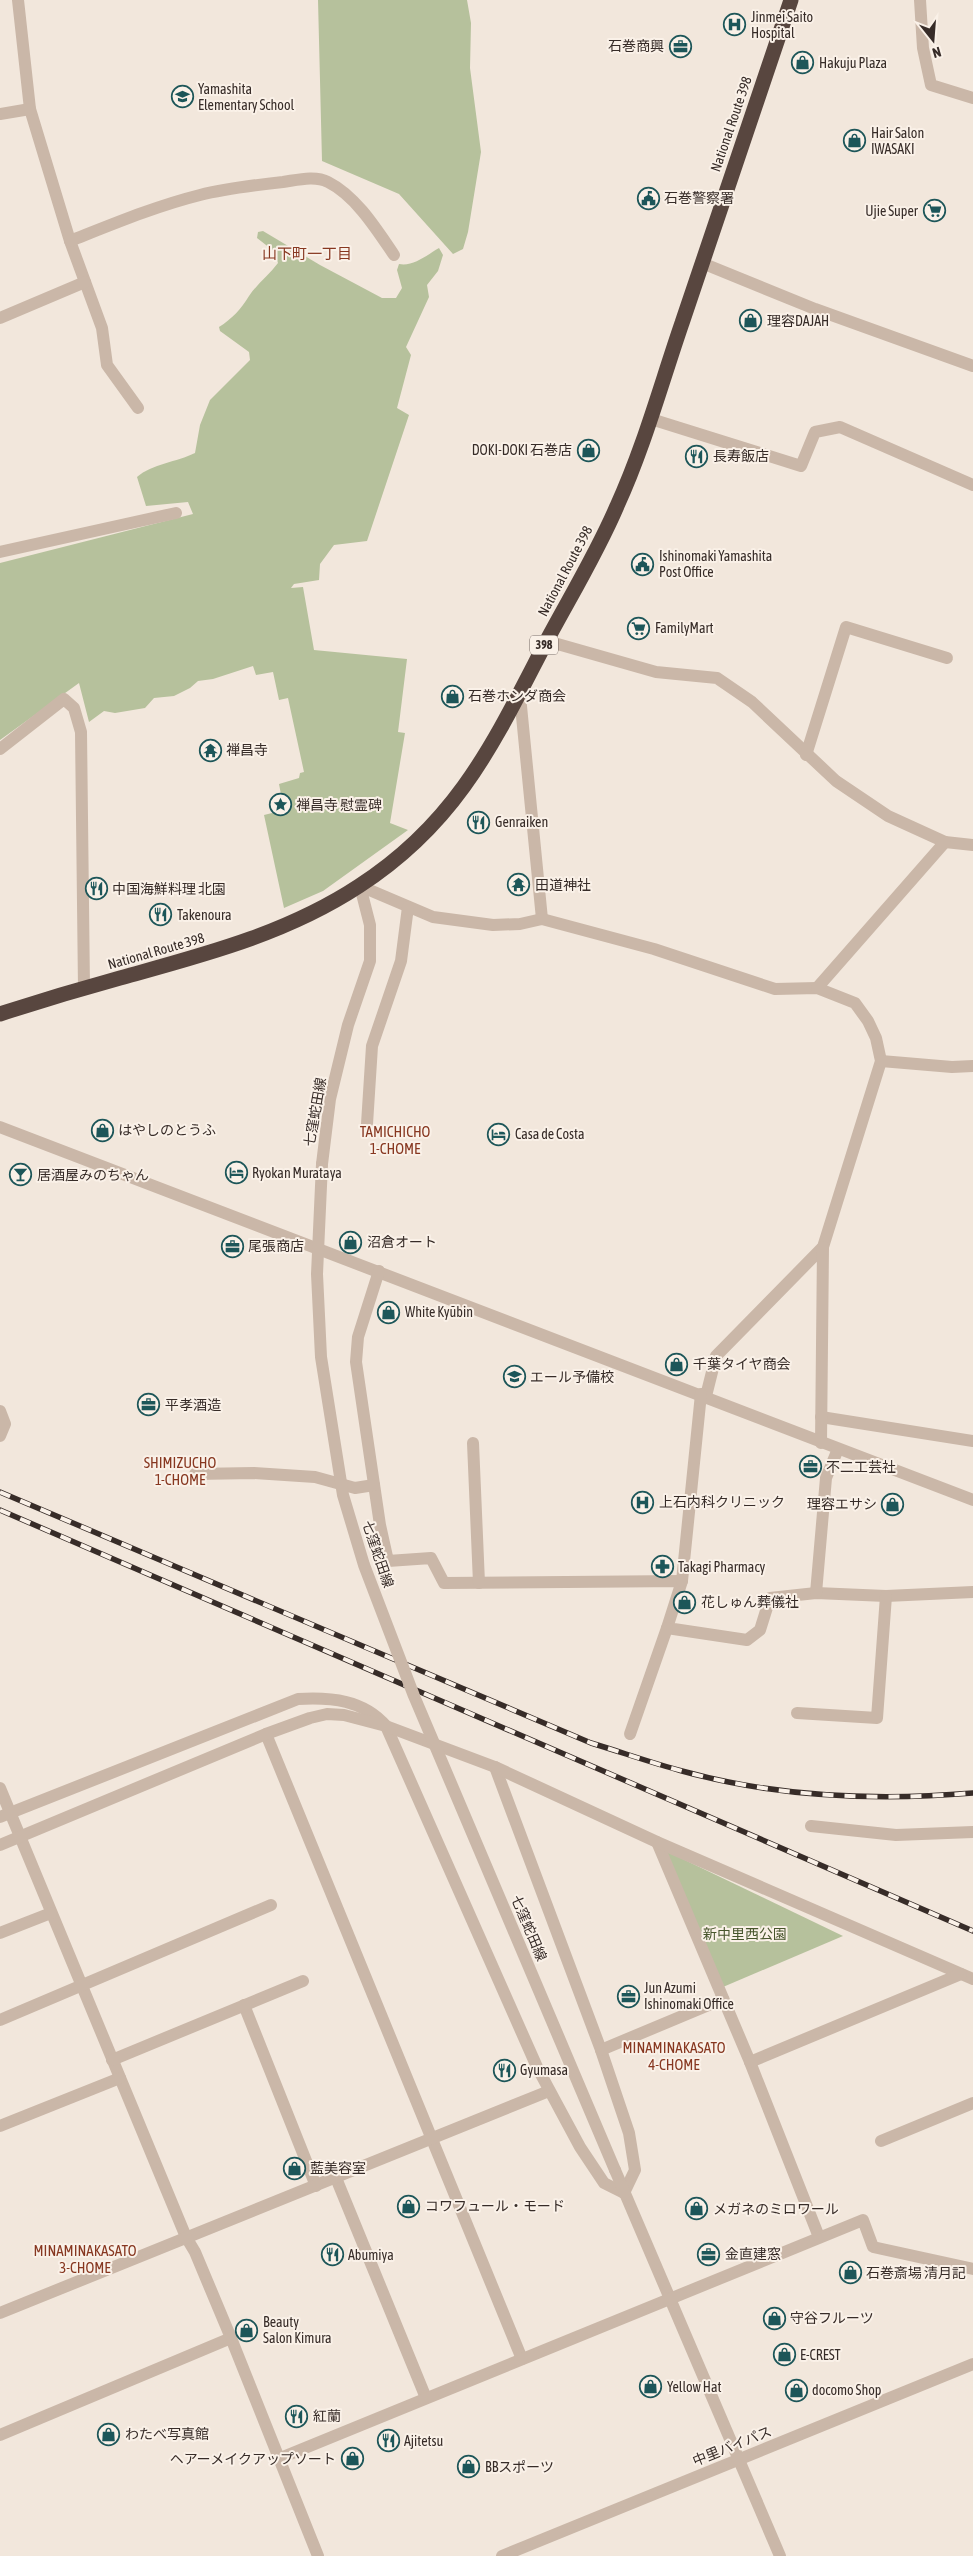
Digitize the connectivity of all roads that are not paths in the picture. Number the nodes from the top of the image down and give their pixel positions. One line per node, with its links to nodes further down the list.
1 (18, 0): 5 (street)
2 (791, 0): 9 (highway, National Route 398 / 398)
3 (920, 0): 4 (street)
4 (973, 98)
5 (30, 109): 6 (street); 7 (street)
6 (0, 114)
7 (70, 241): 8 (street); 10 (street)
8 (394, 255)
9 (702, 263): 12 (street); 14 (highway, National Route 398 / 398)
10 (85, 282): 11 (street); 13 (street)
11 (0, 318)
12 (973, 366)
13 (138, 408)
14 (651, 419): 15 (street); 18 (highway, National Route 398 / 398)
15 (973, 485)
16 (176, 513): 17 (street)
17 (0, 552)
18 (546, 641): 20 (highway, National Route 398 / 398); 22 (street)
19 (946, 658): 22 (street)
20 (520, 696): 25 (highway, National Route 398 / 398); 27 (street)
21 (0, 749): 28 (street)
22 (806, 754): 23 (street)
23 (945, 842): 24 (street); 29 (street)
24 (973, 845)
25 (360, 886): 26 (street); 28 (highway, National Route 398 / 398); 86 (street, 七窪蛇田線, bridge)
26 (408, 907): 27 (street); 33 (street)
27 (542, 919): 29 (street)
28 (84, 988): 30 (highway, National Route 398 / 398)
29 (817, 988): 31 (street)
30 (0, 1014)
31 (881, 1061): 32 (street); 35 (street)
32 (973, 1066)
33 (368, 1124)
34 (0, 1127): 36 (street)
35 (823, 1247): 37 (street); 39 (street)
36 (380, 1271): 37 (street); 46 (street)
37 (703, 1395): 43 (street); 48 (street)
38 (0, 1411): 40 (street)
39 (821, 1417): 41 (street); 43 (street)
40 (0, 1436)
41 (973, 1442)
42 (473, 1443): 49 (street)
43 (821, 1443): 44 (street)
44 (838, 1449): 47 (street); 51 (street)
45 (195, 1474): 46 (street)
46 (374, 1485): 49 (street)
47 (973, 1500)
48 (682, 1581): 49 (street); 53 (street)
49 (479, 1583)
50 (973, 1592): 52 (street)
51 (816, 1593): 52 (street); 53 (street)
52 (886, 1596): 54 (street)
53 (667, 1628): 57 (street)
54 (797, 1713)
55 (386, 1726): 56 (street); 58 (street); 60 (street); 79 (street)
56 (266, 1734): 63 (street); 82 (street)
57 (630, 1734)
58 (495, 1767): 64 (street); 75 (street)
59 (0, 1788): 60 (street)
60 (5, 1815): 63 (street)
61 (811, 1826): 62 (street)
62 (973, 1832)
63 (19, 1837): 65 (street); 67 (street)
64 (658, 1842): 69 (street); 72 (street)
65 (0, 1845)
66 (271, 1905): 71 (street)
67 (51, 1913): 68 (street); 71 (street)
68 (0, 1934)
69 (967, 1977): 77 (street)
70 (303, 1981): 73 (street)
71 (81, 1985): 74 (street); 76 (street)
72 (723, 1999): 75 (street); 77 (street)
73 (244, 2005): 76 (street); 85 (street)
74 (0, 2020)
75 (602, 2050): 86 (street)
76 (112, 2060): 78 (street)
77 (750, 2062): 88 (street)
78 (120, 2078): 81 (street); 87 (street)
79 (550, 2091): 82 (street); 86 (street)
80 (973, 2102): 83 (street)
81 (0, 2126)
82 (431, 2139): 84 (street); 93 (street)
83 (881, 2141)
84 (336, 2178): 85 (street); 95 (street)
85 (316, 2186): 87 (street)
86 (624, 2193): 90 (street, 七窪蛇田線)
87 (186, 2237): 91 (street); 92 (street)
88 (819, 2237): 89 (street); 90 (street)
89 (973, 2269)
90 (668, 2298): 93 (street); 98 (street, 七窪蛇田線)
91 (0, 2313)
92 (231, 2338): 96 (street); 97 (street)
93 (522, 2359): 95 (street)
94 (973, 2364): 98 (street, 中里バイパス)
95 (426, 2398): 97 (street)
96 (0, 2435)
97 (278, 2458): 99 (street)
98 (738, 2460): 100 (street, 中里バイパス); 101 (street, 七窪蛇田線)
99 (318, 2556)
100 (502, 2556)
101 (780, 2556)

